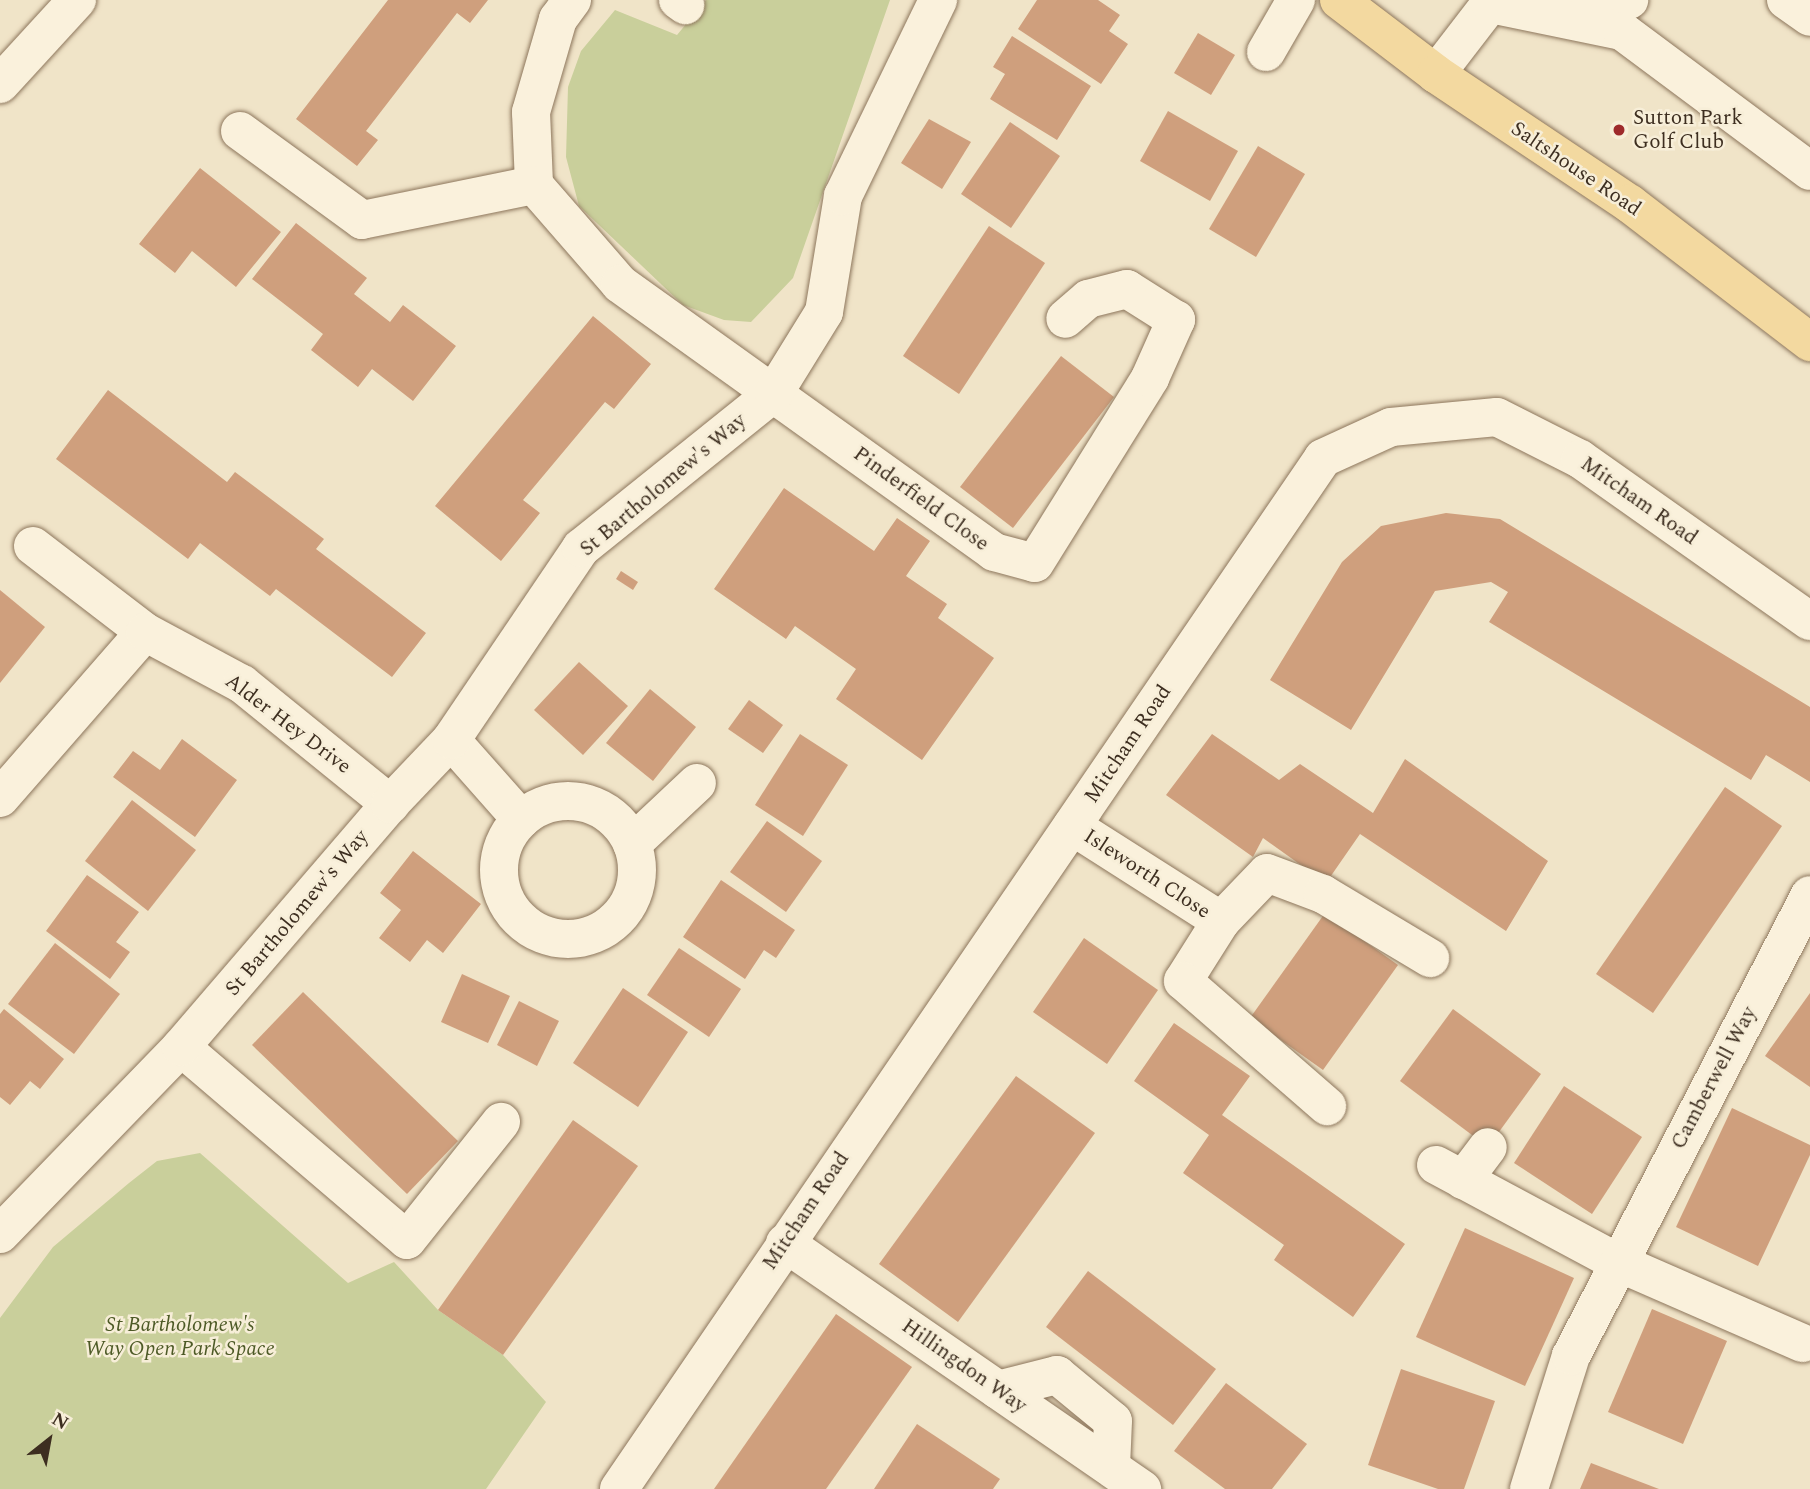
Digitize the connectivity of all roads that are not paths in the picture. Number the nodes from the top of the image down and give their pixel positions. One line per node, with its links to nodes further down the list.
1 (77, 0): 12 (street)
2 (572, 0): 15 (street)
3 (938, 0): 18 (street, St Bartholomew's Way)
4 (1296, 0): 10 (street)
5 (1339, 0): 11 (main road, Saltshouse Road)
6 (1629, 0): 9 (street)
7 (1786, 0): 8 (street)
8 (1810, 17)
9 (1563, 19): 11 (street); 14 (street)
10 (1266, 52)
11 (1436, 74): 17 (main road, Saltshouse Road)
12 (0, 84)
13 (240, 131): 15 (street)
14 (1810, 171)
15 (534, 185): 18 (street, Pinderfield Close)
16 (1065, 318): 18 (street, Pinderfield Close)
17 (1810, 342)
18 (774, 393): 22 (street, St Bartholomew's Way)
19 (33, 546): 21 (street, Alder Hey Drive)
20 (1810, 621): 27 (street, Mitcham Road)
21 (145, 632): 24 (street); 25 (street, Alder Hey Drive)
22 (451, 740): 25 (street, St Bartholomew's Way); 26 (street)
23 (697, 783): 28 (street)
24 (0, 798)
25 (390, 804): 32 (street, St Bartholomew's Way)
26 (521, 819): 28 (street); 28 (street)
27 (1073, 826): 30 (street, Isleworth Close); 37 (street, Mitcham Road)
28 (632, 844)
29 (1810, 895): 38 (street, Camberwell Way)
30 (1221, 921): 31 (street, Isleworth Close); 33 (street, Isleworth Close)
31 (1430, 958)
32 (181, 1047): 34 (street); 36 (street, St Bartholomew's Way)
33 (1326, 1106)
34 (501, 1122)
35 (1488, 1147): 38 (street)
36 (0, 1234)
37 (785, 1243): 40 (street, Mitcham Road); 41 (street, Hillingdon Way)
38 (1619, 1263): 39 (street); 42 (street, Camberwell Way)
39 (1802, 1343)
40 (619, 1489)
41 (1142, 1489)
42 (1529, 1489)

